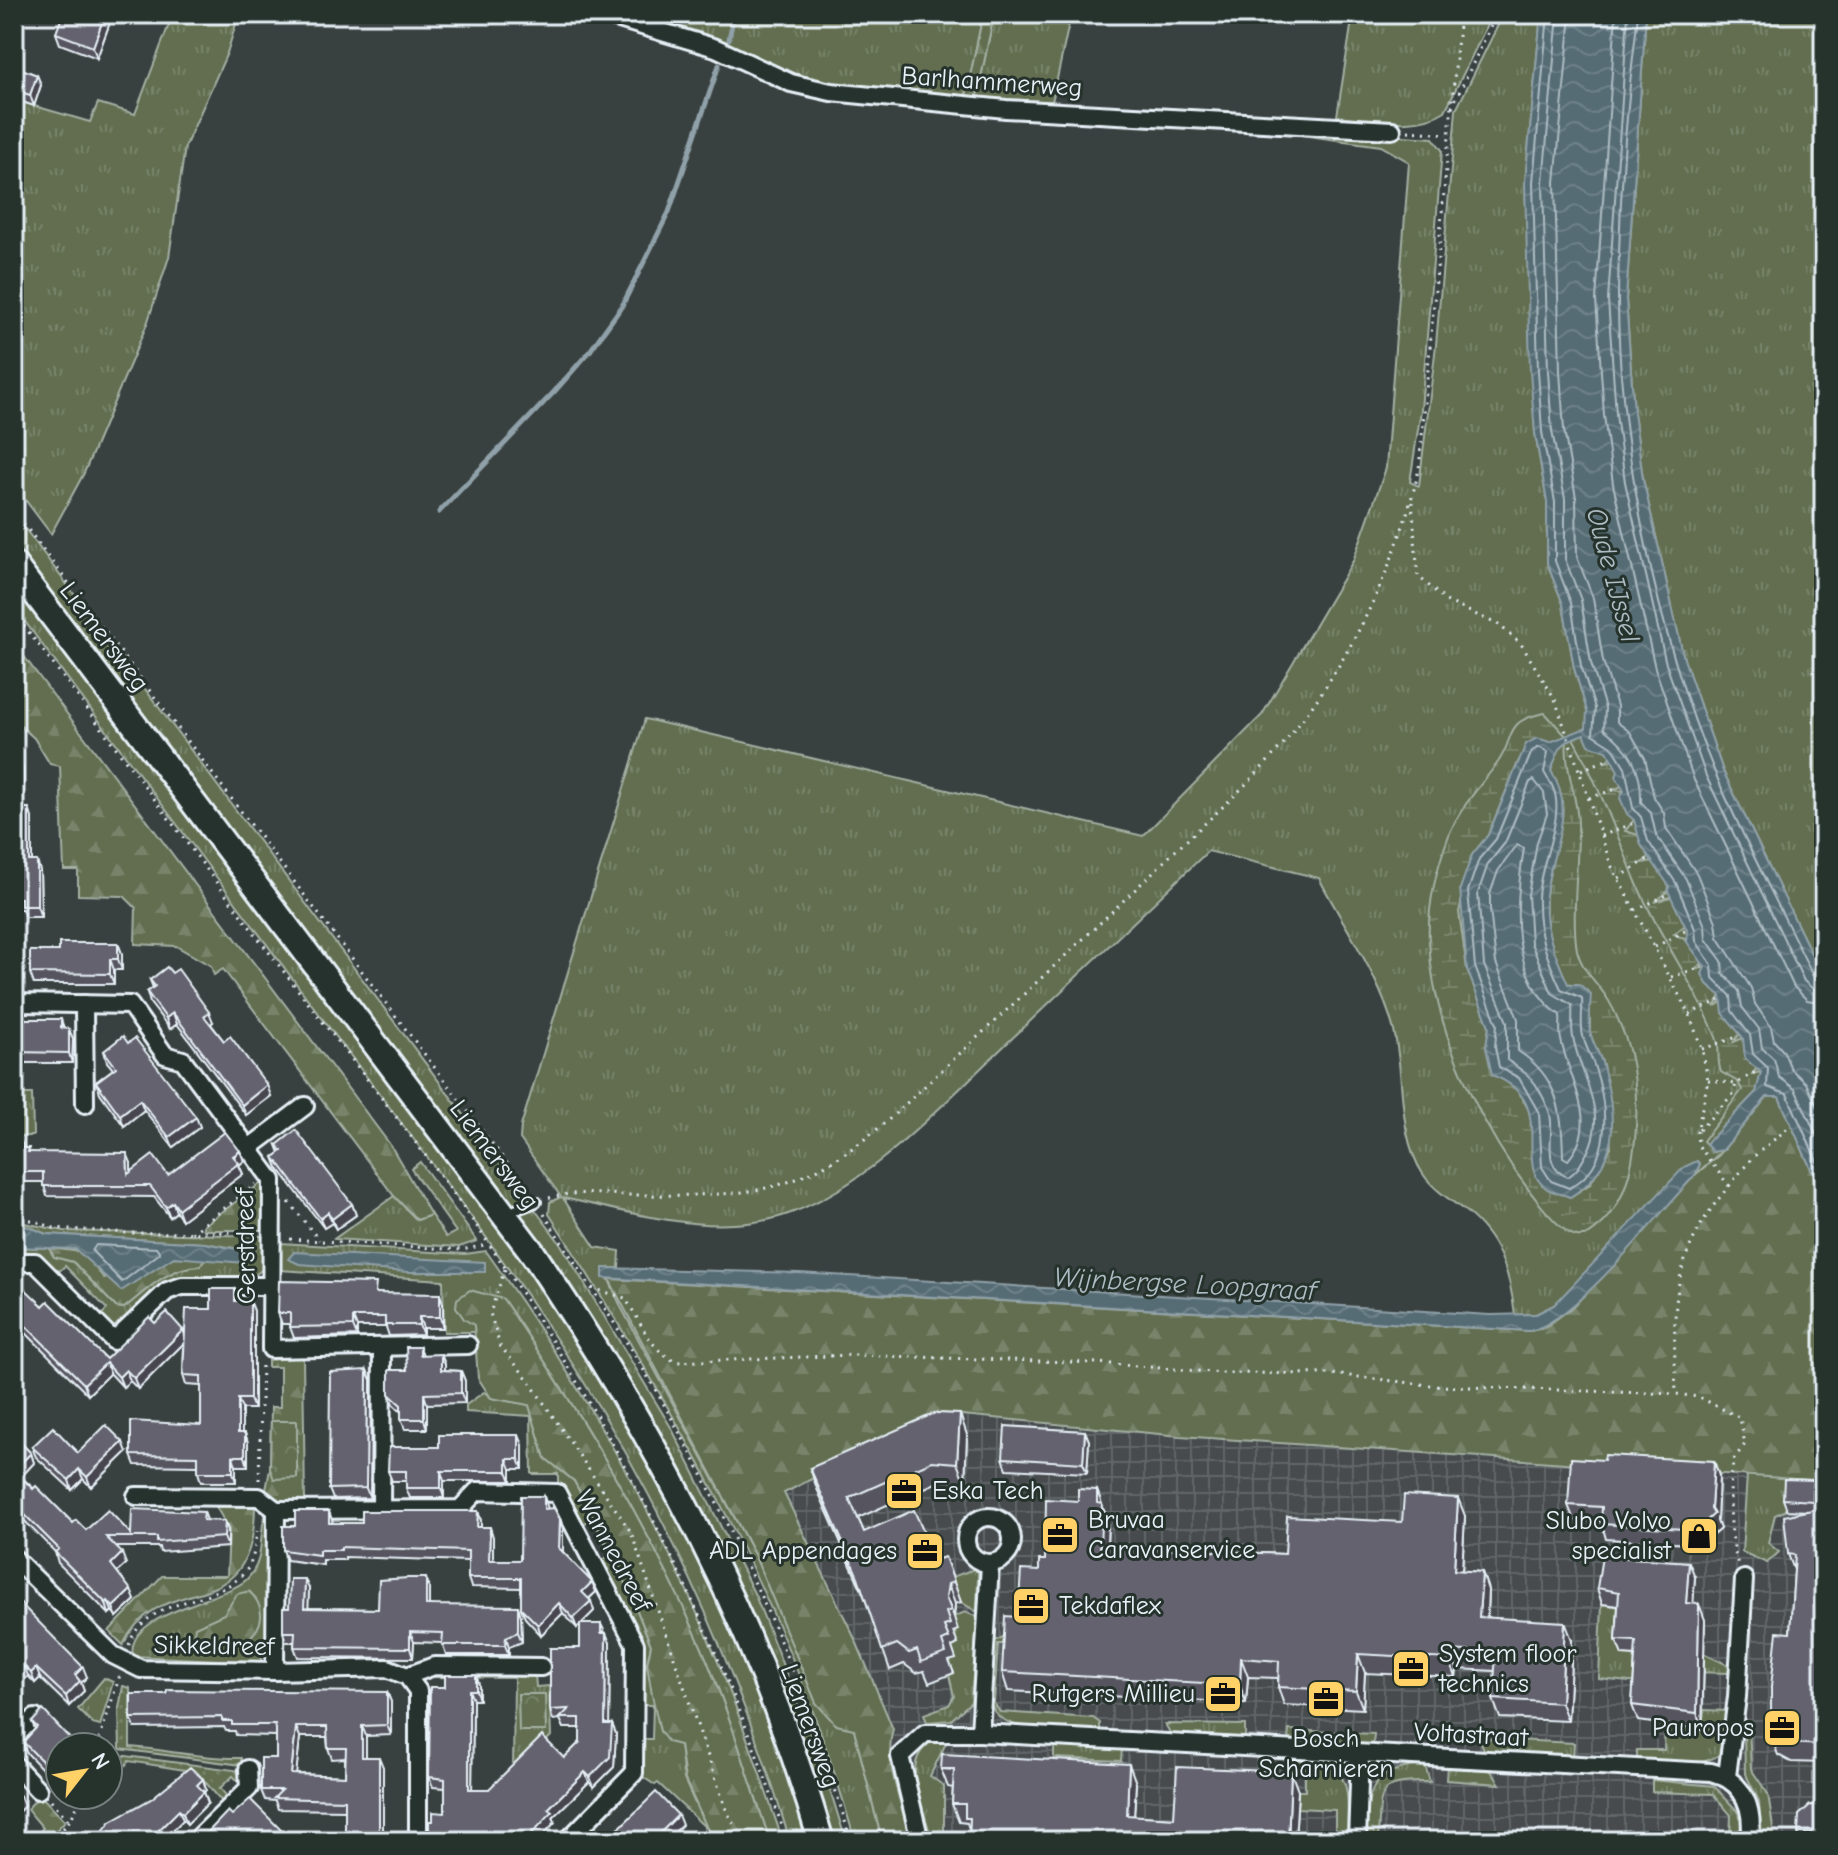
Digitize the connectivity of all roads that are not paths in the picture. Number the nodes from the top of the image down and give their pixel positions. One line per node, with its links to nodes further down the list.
1 (602, 14): 2 (street, Barlhammerweg)
2 (1392, 130)
3 (14, 565): 10 (main road, Liemersweg)
4 (14, 998): 5 (street, Gerstdreef)
5 (84, 1004): 6 (street); 8 (street, Gerstdreef)
6 (85, 1104)
7 (305, 1106): 8 (street)
8 (249, 1148): 12 (street, Gerstdreef)
9 (536, 1202): 10 (lane)
10 (503, 1214): 35 (main road, Liemersweg)
11 (14, 1262): 12 (street)
12 (270, 1286): 14 (street, Gerstdreef)
13 (468, 1345): 14 (street)
14 (382, 1348): 17 (street)
15 (136, 1496): 16 (street)
16 (276, 1510): 17 (street, Wannedreef); 22 (street)
17 (381, 1510): 34 (street, Wannedreef)
18 (14, 1558): 22 (street, Sikkeldreef)
19 (990, 1564): 25 (street)
20 (1744, 1579): 30 (street)
21 (541, 1667): 23 (street, Sikkeldreef)
22 (275, 1671): 23 (street, Sikkeldreef)
23 (407, 1676): 33 (street)
24 (35, 1718): 26 (street)
25 (980, 1733): 27 (street, Voltastraat); 36 (street, Voltastraat)
26 (14, 1739)
27 (1360, 1754): 30 (street, Voltastraat); 37 (street)
28 (14, 1764): 31 (street)
29 (248, 1769): 32 (street)
30 (1727, 1776): 38 (street)
31 (38, 1790)
32 (195, 1841)
33 (418, 1841)
34 (567, 1841)
35 (821, 1841)
36 (920, 1841)
37 (1357, 1841)
38 (1750, 1841)

